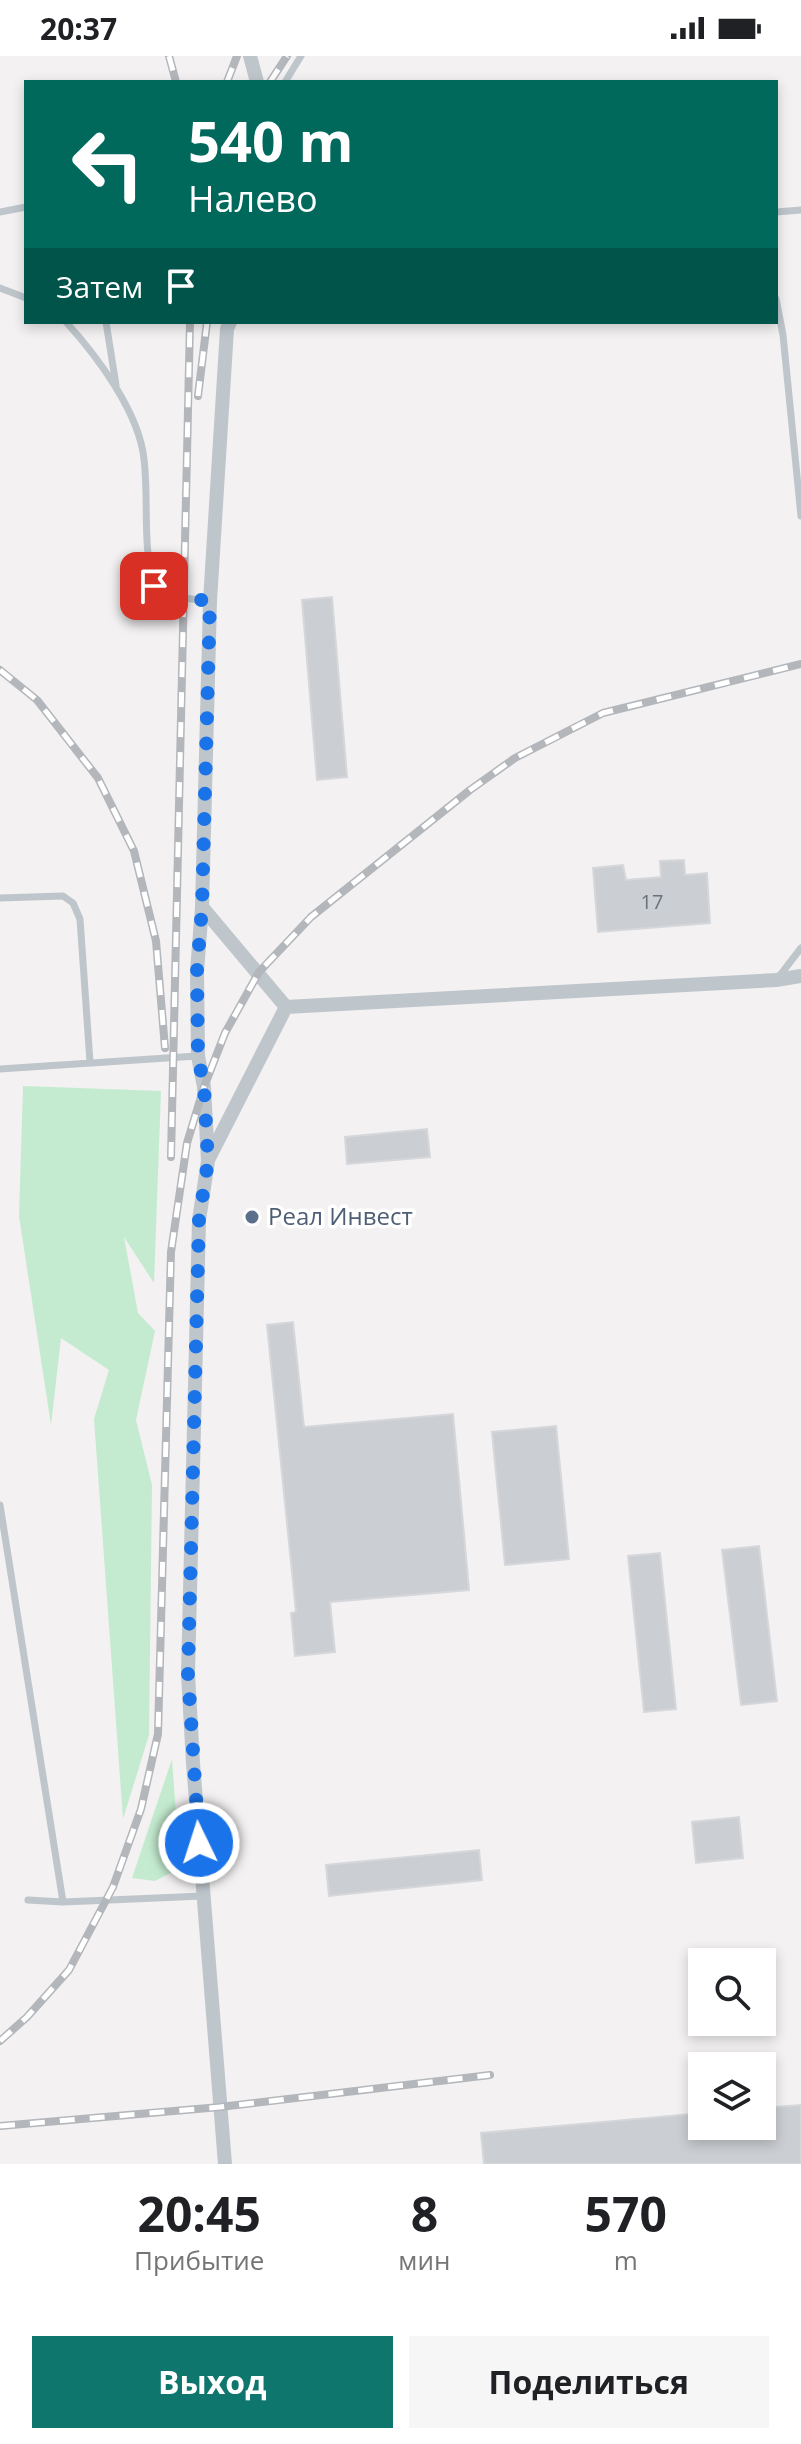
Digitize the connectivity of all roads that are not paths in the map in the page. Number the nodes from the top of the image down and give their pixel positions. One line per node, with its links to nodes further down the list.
1 (250, 56): 3 (street)
2 (301, 56): 4 (lane)
3 (256, 80)
4 (286, 80)
5 (24, 207): 7 (lane)
6 (801, 210): 8 (lane)
7 (0, 212)
8 (778, 212)
9 (0, 288): 10 (lane)
10 (24, 297)
11 (778, 309): 16 (lane)
12 (68, 324): 15 (lane)
13 (106, 324): 15 (lane)
14 (229, 324): 17 (street)
15 (117, 391): 17 (lane)
16 (801, 516)
17 (210, 601): 19 (street)
18 (0, 898): 25 (lane)
19 (202, 907): 23 (street); 24 (street)
20 (801, 948): 22 (lane)
21 (801, 976): 22 (street)
22 (776, 980): 23 (street)
23 (286, 1007): 27 (street)
24 (198, 1056): 25 (lane); 27 (street)
25 (90, 1062): 26 (lane)
26 (0, 1069)
27 (208, 1161): 29 (street)
28 (0, 1505): 31 (lane)
29 (203, 1896): 31 (lane); 32 (street)
30 (28, 1900): 31 (lane)
31 (63, 1902)
32 (225, 2164)

